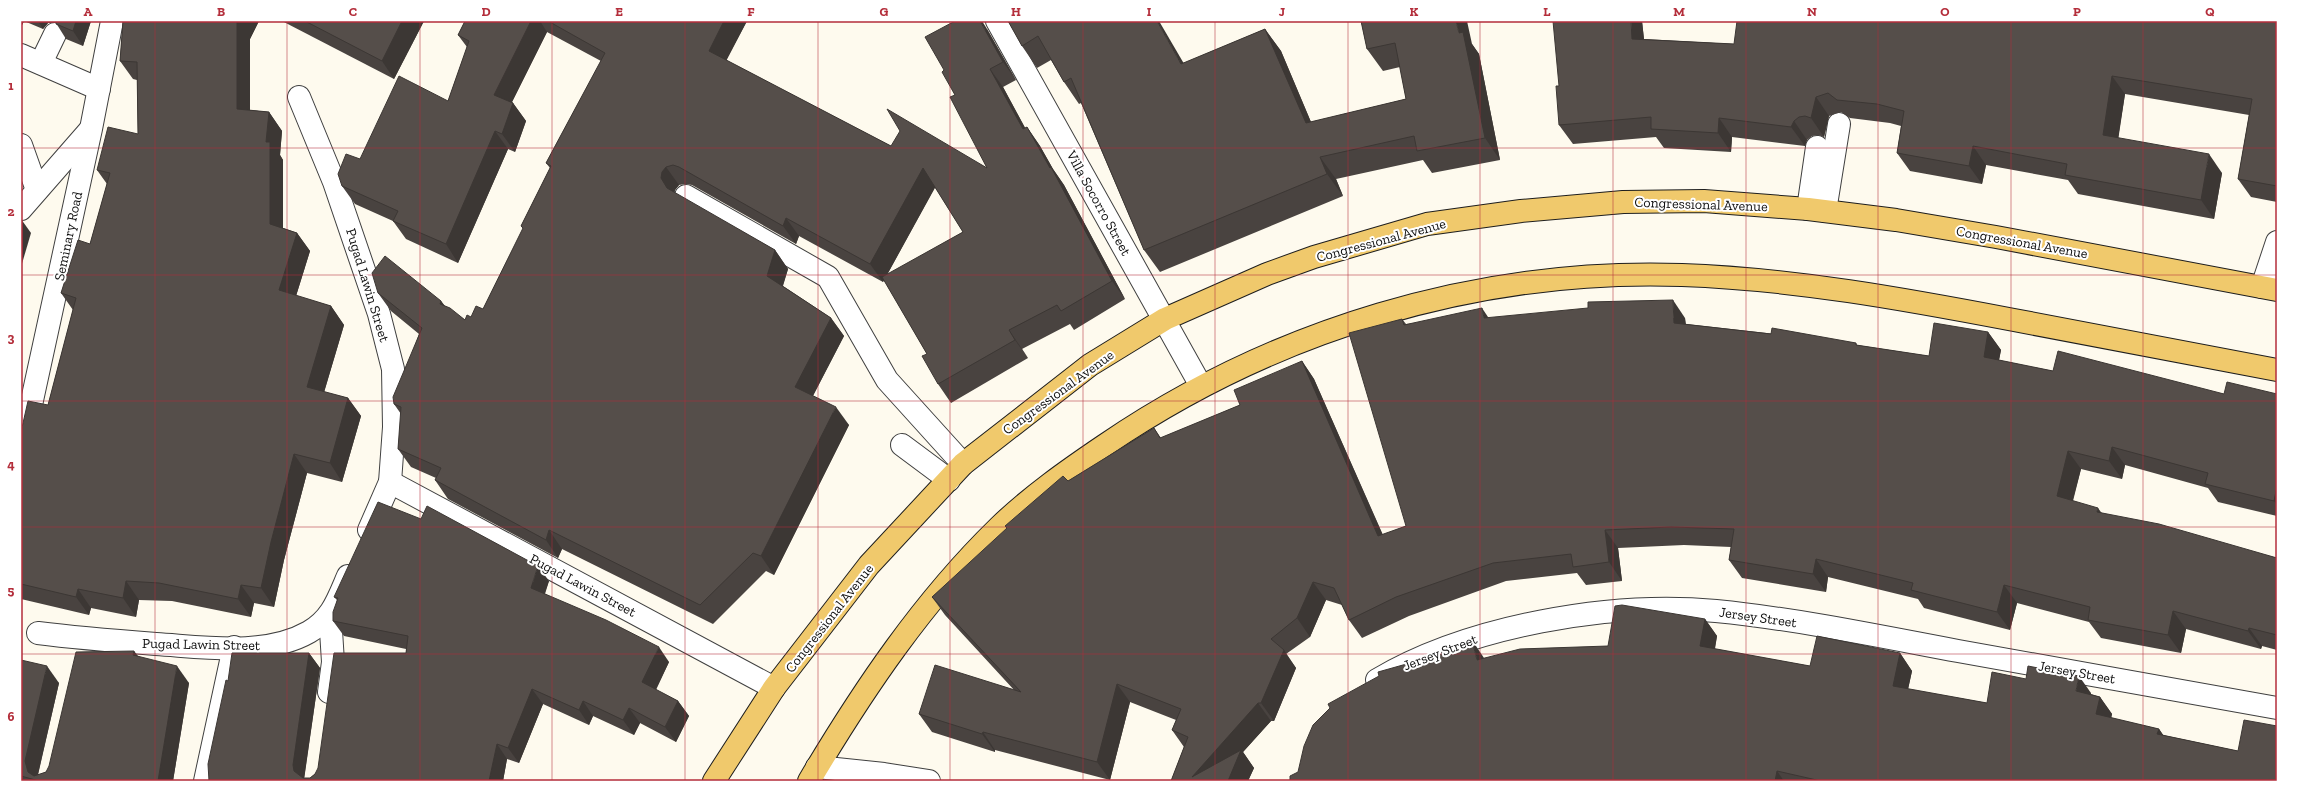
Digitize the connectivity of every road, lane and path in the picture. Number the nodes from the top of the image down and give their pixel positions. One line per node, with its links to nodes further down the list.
1 (112, 21): 6 (street, Seminary Road)
2 (997, 21): 18 (street, Villa Socorro Street)
3 (55, 34): 5 (street)
4 (21, 55): 5 (street)
5 (41, 63): 6 (street)
6 (99, 89): 9 (street, Seminary Road)
7 (299, 97): 24 (street, Pugad Lawin Street)
8 (1839, 124): 15 (street)
9 (91, 129): 12 (street); 22 (street, Seminary Road)
10 (21, 145): 12 (street)
11 (1817, 147): 15 (street)
12 (36, 190): 14 (street)
13 (686, 196): 23 (street)
14 (21, 209)
15 (1816, 210): 17 (main road, Congressional Avenue); 18 (main road, Congressional Avenue)
16 (2277, 242): 17 (street)
17 (2270, 288)
18 (1165, 319): 20 (street, Villa Socorro Street); 23 (main road, Congressional Avenue)
19 (2277, 370): 20 (main road)
20 (1201, 386): 34 (main road)
21 (902, 445): 23 (street)
22 (21, 451)
23 (956, 472): 30 (main road, Congressional Avenue)
24 (390, 482): 25 (street, Pugad Lawin Street); 30 (street, Pugad Lawin Street)
25 (330, 615): 28 (street, Pugad Lawin Street); 33 (street)
26 (38, 633): 27 (street, Pugad Lawin Street)
27 (82, 639): 28 (street, Pugad Lawin Street); 29 (street)
28 (234, 647): 35 (street)
29 (76, 661)
30 (774, 688): 36 (main road, Congressional Avenue)
31 (1361, 689): 32 (street, Jersey Street)
32 (2277, 708)
33 (326, 714)
34 (813, 774): 37 (street)
35 (205, 781)
36 (714, 781)
37 (929, 781)

